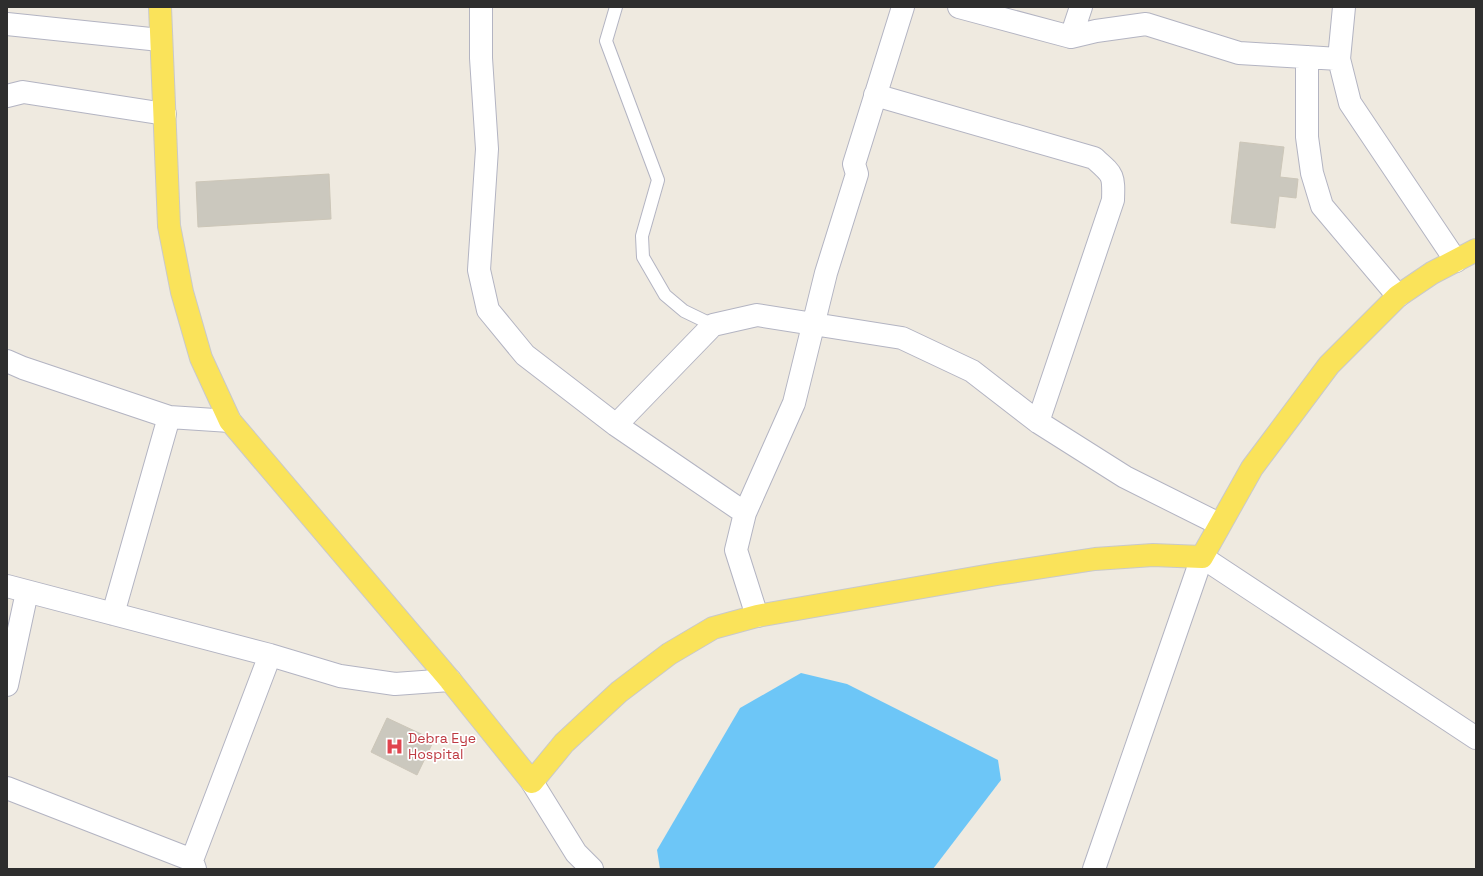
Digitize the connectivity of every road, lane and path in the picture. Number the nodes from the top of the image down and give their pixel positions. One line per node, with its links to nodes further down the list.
1 (160, 7): 10 (main road)
2 (481, 7): 25 (street)
3 (616, 7): 20 (lane)
4 (903, 7): 13 (street)
5 (959, 7): 9 (street)
6 (1081, 7): 9 (street)
7 (1344, 7): 12 (street)
8 (7, 24): 10 (street)
9 (1071, 37): 11 (street)
10 (160, 40): 15 (main road)
11 (1307, 57): 12 (street); 18 (street)
12 (1339, 59): 17 (street)
13 (875, 94): 19 (street); 24 (street)
14 (7, 96): 15 (street)
15 (165, 114): 23 (main road)
16 (1476, 250): 17 (main road)
17 (1456, 261): 18 (main road)
18 (1398, 296): 27 (main road)
19 (815, 324): 20 (street); 24 (street); 26 (street)
20 (713, 325): 25 (street)
21 (7, 361): 22 (street)
22 (169, 417): 23 (street); 30 (street)
23 (230, 421): 33 (main road)
24 (1038, 422): 27 (street)
25 (616, 425): 26 (street)
26 (745, 513): 31 (street)
27 (1219, 524): 28 (main road)
28 (1202, 557): 31 (main road); 35 (street); 40 (street)
29 (17, 589): 30 (street); 34 (street)
30 (113, 614): 32 (street)
31 (757, 616): 36 (main road)
32 (270, 655): 33 (street); 38 (street)
33 (450, 680): 36 (main road)
34 (7, 685)
35 (1476, 738)
36 (532, 782): 39 (street)
37 (7, 788): 38 (street)
38 (194, 865)
39 (592, 869)
40 (1094, 869)

